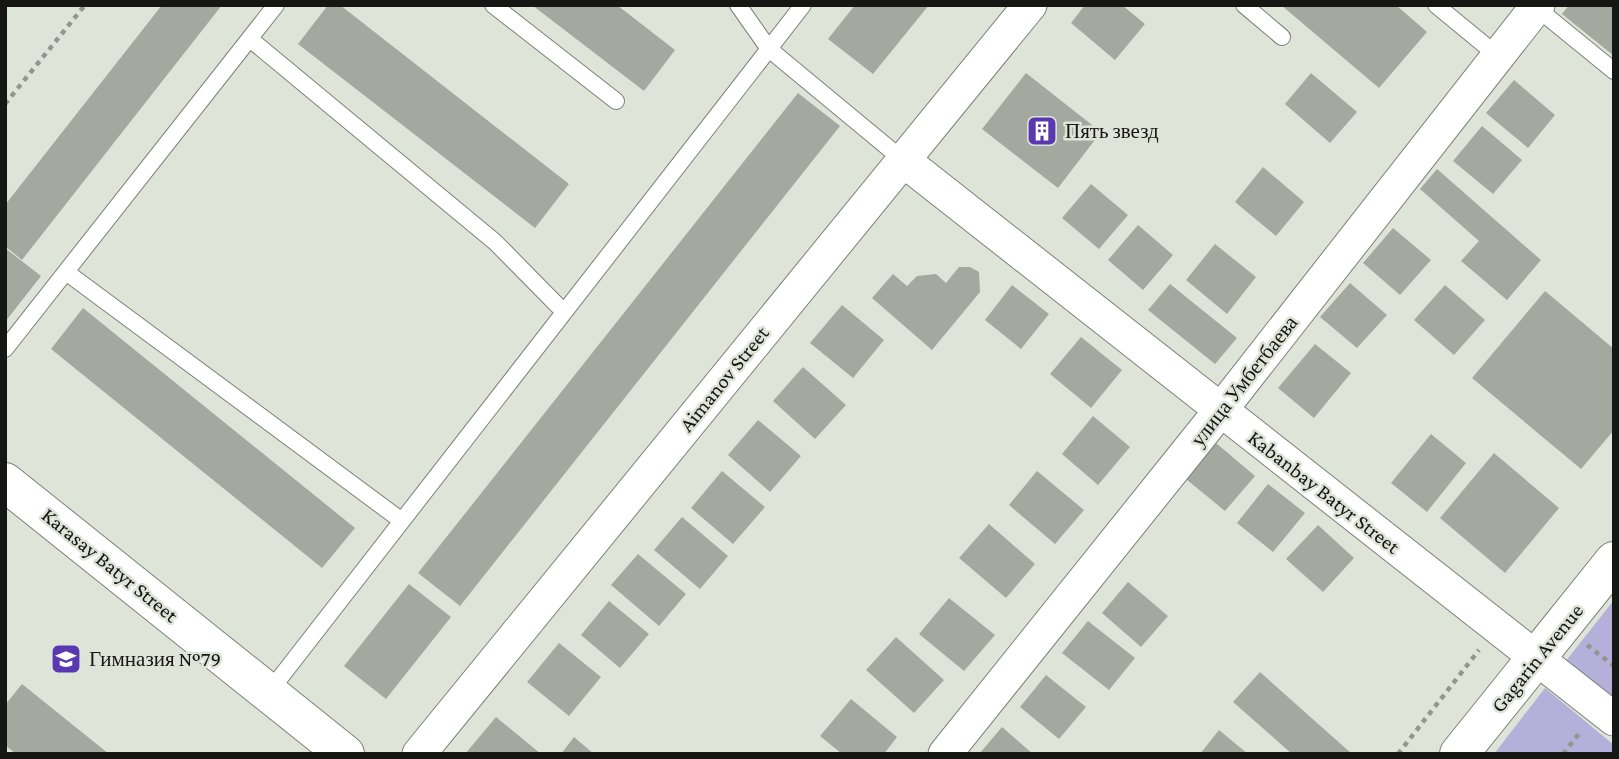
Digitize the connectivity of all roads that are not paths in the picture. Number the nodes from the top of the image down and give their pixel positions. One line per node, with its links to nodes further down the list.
1 (276, 5): 10 (lane)
2 (494, 5): 14 (lane)
3 (738, 5): 11 (lane)
4 (803, 5): 11 (lane)
5 (1030, 5): 15 (street, Aimanov Street)
6 (1244, 5): 9 (lane)
7 (1436, 5): 12 (lane)
8 (1536, 6): 12 (street, улица Умбетбаева); 13 (lane)
9 (1282, 37)
10 (250, 39): 16 (lane); 17 (lane)
11 (769, 48): 15 (lane); 17 (lane)
12 (1498, 56): 19 (street, улица Умбетбаева)
13 (1614, 71)
14 (616, 101)
15 (903, 160): 19 (street, Kabanbay Batyr Street); 27 (street, Aimanov Street)
16 (66, 272): 18 (lane); 21 (lane)
17 (564, 312): 21 (lane)
18 (5, 349)
19 (1220, 411): 23 (street, Kabanbay Batyr Street); 28 (street, улица Умбетбаева)
20 (5, 482): 24 (street, Karasay Batyr Street)
21 (402, 521): 24 (lane)
22 (1614, 561): 23 (street, Gagarin Avenue)
23 (1536, 659): 25 (street, Kabanbay Batyr Street); 29 (street, Gagarin Avenue)
24 (269, 692): 26 (street, Karasay Batyr Street)
25 (1601, 721)
26 (345, 754)
27 (419, 754)
28 (946, 754)
29 (1459, 754)

